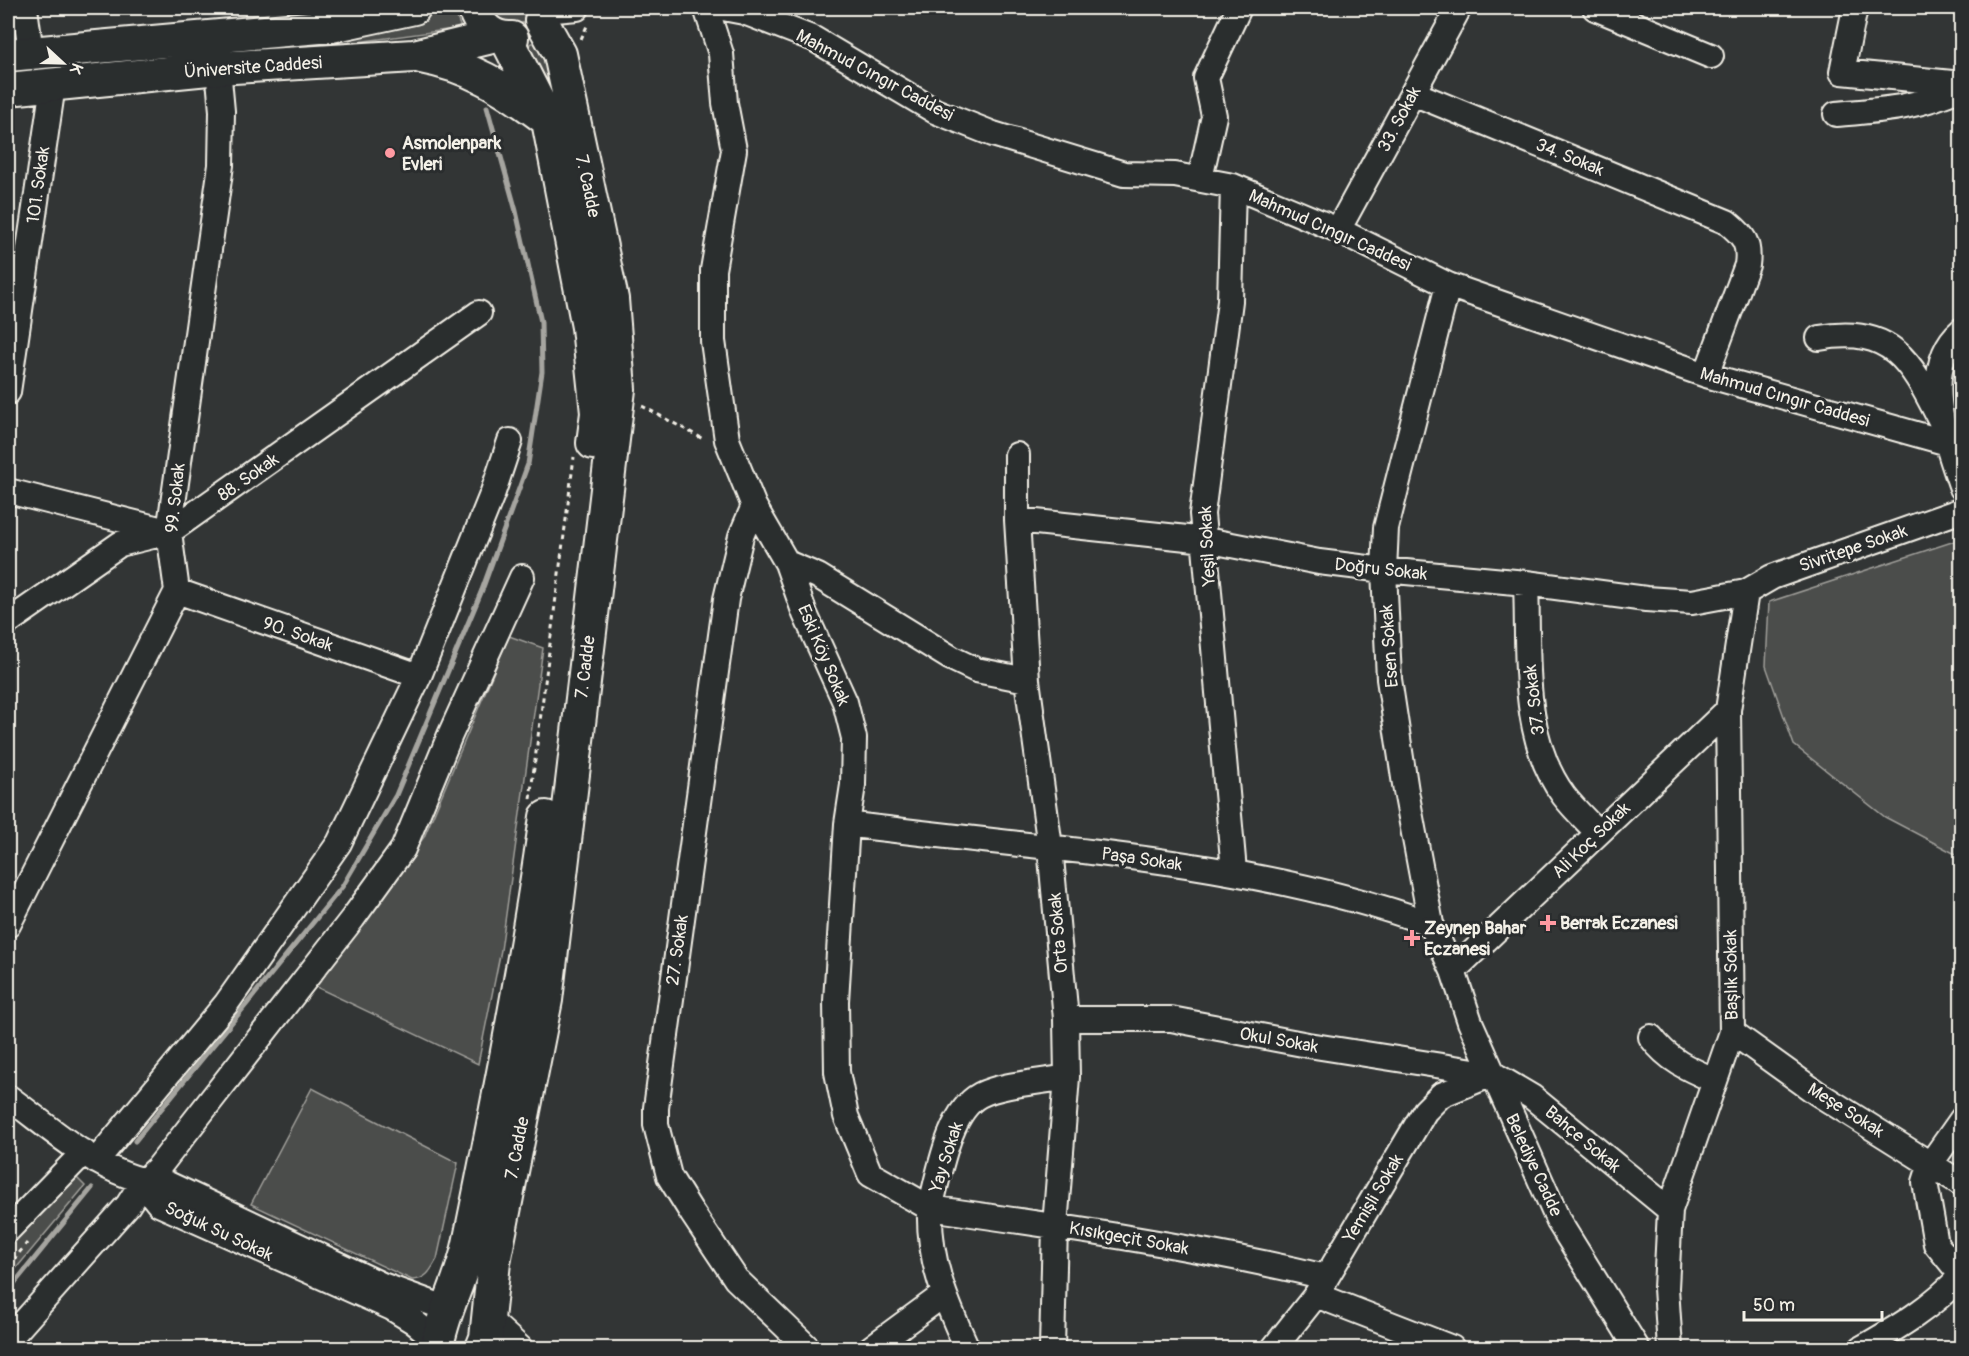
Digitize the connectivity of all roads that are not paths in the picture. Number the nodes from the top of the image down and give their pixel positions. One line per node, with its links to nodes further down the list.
1 (25, 8): 13 (street)
2 (474, 8): 12 (main road, 7. Cadde)
3 (577, 8): 11 (street)
4 (706, 8): 37 (street, Eski Köy Sokak)
5 (723, 8): 23 (street, Mahmud Cıngır Caddesi)
6 (1239, 8): 23 (street)
7 (1459, 8): 20 (street, 33. Sokak)
8 (1595, 8): 15 (street)
9 (1855, 8): 18 (street)
10 (403, 10): 13 (main road, Üniversite Caddesi)
11 (543, 13): 12 (main road, Üniversite Caddesi); 79 (main road, 7. Cadde)
12 (501, 37): 14 (main road, Üniversite Caddesi); 22 (main road, 7. Cadde)
13 (19, 54)
14 (414, 56): 16 (main road, Üniversite Caddesi); 22 (main road)
15 (1711, 56)
16 (218, 68): 17 (main road, Üniversite Caddesi); 40 (street, 99. Sokak)
17 (53, 86): 19 (main road, Üniversite Caddesi); 31 (street, 101. Sokak)
18 (1962, 86): 21 (street)
19 (8, 89)
20 (1413, 93): 25 (street, 33. Sokak); 30 (street, 34. Sokak)
21 (1836, 114)
22 (548, 121): 78 (main road, 7. Cadde)
23 (1200, 179): 24 (street, Mahmud Cıngır Caddesi)
24 (1233, 186): 25 (street, Mahmud Cıngır Caddesi); 41 (street, Yeşil Sokak)
25 (1338, 230): 26 (street, Mahmud Cıngır Caddesi)
26 (1448, 285): 30 (street, Mahmud Cıngır Caddesi); 43 (street, Esen Sokak)
27 (479, 313): 40 (street, 88. Sokak)
28 (1962, 330): 32 (street)
29 (1819, 338): 32 (street)
30 (1706, 375): 32 (street, Mahmud Cıngır Caddesi)
31 (8, 392)
32 (1951, 439): 35 (street)
33 (510, 441): 49 (street)
34 (1017, 455): 39 (street, Orta Sokak)
35 (1962, 488)
36 (8, 491): 40 (street)
37 (754, 506): 42 (street, Eski Köy Sokak); 83 (street, 27. Sokak)
38 (1962, 510): 47 (street, Sivritepe Sokak)
39 (1017, 520): 41 (street, Doğru Sokak); 50 (street, Orta Sokak)
40 (169, 532): 46 (street, 99. Sokak); 48 (street, 88. Sokak)
41 (1206, 540): 43 (street, Doğru Sokak); 55 (street, Yeşil Sokak)
42 (787, 563): 50 (street); 52 (street, Eski Köy Sokak)
43 (1384, 570): 45 (street, Doğru Sokak); 56 (street, Esen Sokak)
44 (522, 577): 69 (street)
45 (1526, 583): 47 (street, Doğru Sokak); 53 (street, 37. Sokak)
46 (177, 591): 49 (street, 90. Sokak); 57 (street)
47 (1746, 592): 51 (street, Başlık Sokak)
48 (8, 622)
49 (419, 676): 67 (street)
50 (1027, 680): 54 (street, Orta Sokak)
51 (1728, 710): 53 (street, Ali Koç Sokak); 60 (street, Başlık Sokak)
52 (847, 824): 54 (street, Paşa Sokak); 71 (street, Eski Köy Sokak)
53 (1598, 833): 58 (street, Ali Koç Sokak)
54 (1050, 847): 55 (street, Paşa Sokak); 59 (street, Orta Sokak)
55 (1234, 871): 56 (street, Paşa Sokak)
56 (1431, 924): 58 (street, Esen Sokak)
57 (8, 925)
58 (1453, 971): 62 (street, Belediye Cadde)
59 (1066, 1019): 62 (street, Okul Sokak); 63 (street, Orta Sokak)
60 (1732, 1032): 64 (street, Başlık Sokak); 68 (street, Meşe Sokak)
61 (1651, 1037): 64 (street)
62 (1492, 1074): 72 (street, Bahçe Sokak); 76 (street, Yemişli Sokak); 89 (street, Belediye Cadde)
63 (1067, 1077): 71 (street, Yay Sokak); 73 (street, Orta Sokak)
64 (1714, 1080): 72 (street, Başlık Sokak)
65 (8, 1097): 67 (street)
66 (1962, 1119): 68 (street)
67 (90, 1157): 69 (street); 74 (street)
68 (1931, 1163): 70 (street, Meşe Sokak); 75 (street)
69 (142, 1183): 78 (street, Soğuk Su Sokak); 80 (street); 81 (street, Soğuk Su Sokak)
70 (1962, 1184)
71 (930, 1208): 73 (street, Kısıkgeçit Sokak); 77 (street)
72 (1670, 1210): 90 (street, Başlık Sokak)
73 (1055, 1226): 76 (street, Kısıkgeçit Sokak); 86 (street, Orta Sokak)
74 (8, 1230)
75 (1961, 1276): 91 (street)
76 (1321, 1286): 87 (street, Yemişli Sokak); 88 (street, Kısıkgeçit Sokak)
77 (944, 1295): 84 (street); 85 (street)
78 (448, 1309): 79 (main road); 81 (main road, 7. Cadde)
79 (485, 1334): 82 (street)
80 (8, 1340)
81 (440, 1346)
82 (519, 1348)
83 (808, 1348)
84 (871, 1348)
85 (967, 1348)
86 (1052, 1348)
87 (1274, 1348)
88 (1452, 1348)
89 (1637, 1348)
90 (1670, 1348)
91 (1862, 1348)

